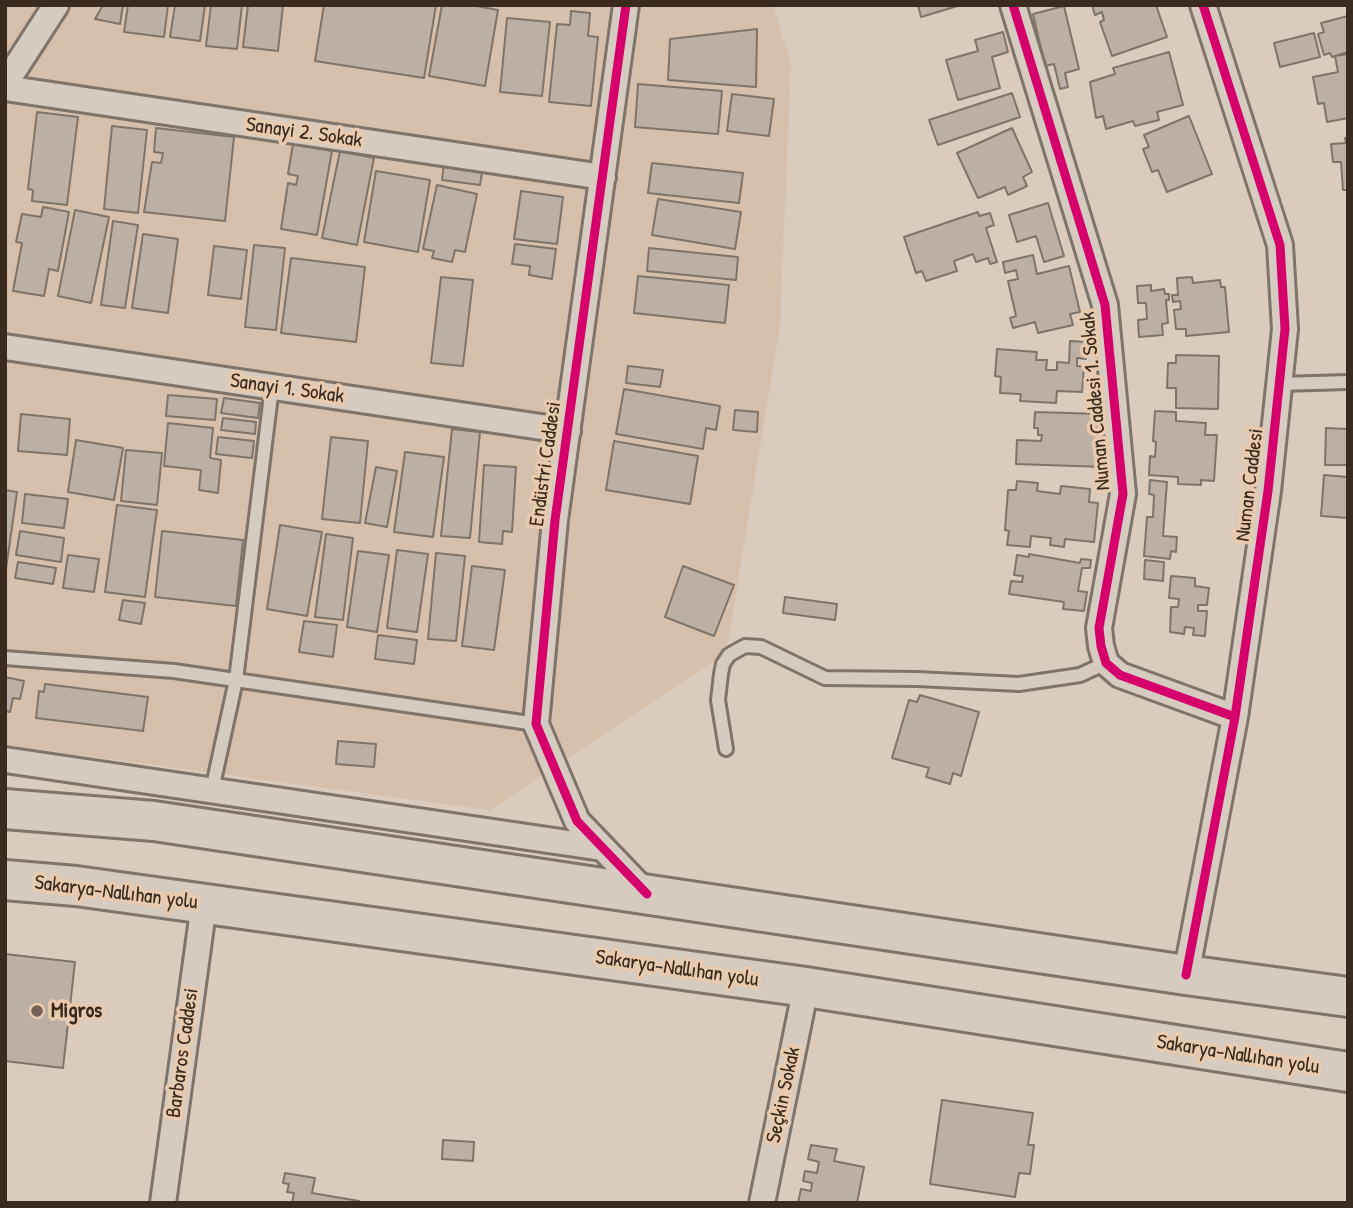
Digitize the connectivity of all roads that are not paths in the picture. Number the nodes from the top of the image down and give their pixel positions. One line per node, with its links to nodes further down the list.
1 (56, 5): 5 (street)
2 (626, 5): 6 (street, Endüstri Caddesi)
3 (1203, 5): 9 (street, Numan Caddesi)
4 (1018, 7): 13 (street, Numan Caddesi 1. Sokak)
5 (5, 86): 6 (street, Sanayi 2. Sokak)
6 (603, 177): 11 (street, Endüstri Caddesi)
7 (5, 347): 10 (street, Sanayi 1. Sokak)
8 (1348, 382): 9 (lane)
9 (1279, 384): 15 (street, Numan Caddesi)
10 (272, 387): 11 (street, Sanayi 1. Sokak); 14 (lane)
11 (568, 431): 16 (street, Endüstri Caddesi)
12 (5, 658): 14 (lane)
13 (1106, 663): 15 (street); 17 (lane)
14 (236, 680): 16 (lane); 19 (lane)
15 (1235, 717): 25 (street, Numan Caddesi)
16 (536, 724): 21 (street, Endüstri Caddesi)
17 (726, 749)
18 (5, 760): 19 (street)
19 (212, 790): 21 (street)
20 (5, 809): 23 (main road)
21 (602, 848): 23 (street, Endüstri Caddesi)
22 (5, 880): 24 (main road, Sakarya-Nallıhan yolu)
23 (647, 894): 25 (main road)
24 (204, 904): 26 (main road, Sakarya-Nallıhan yolu); 29 (street, Barbaros Caddesi)
25 (1186, 975): 27 (main road)
26 (806, 987): 28 (main road, Sakarya-Nallıhan yolu); 30 (street, Seçkin Sokak)
27 (1348, 997)
28 (1348, 1072)
29 (163, 1203)
30 (762, 1203)

